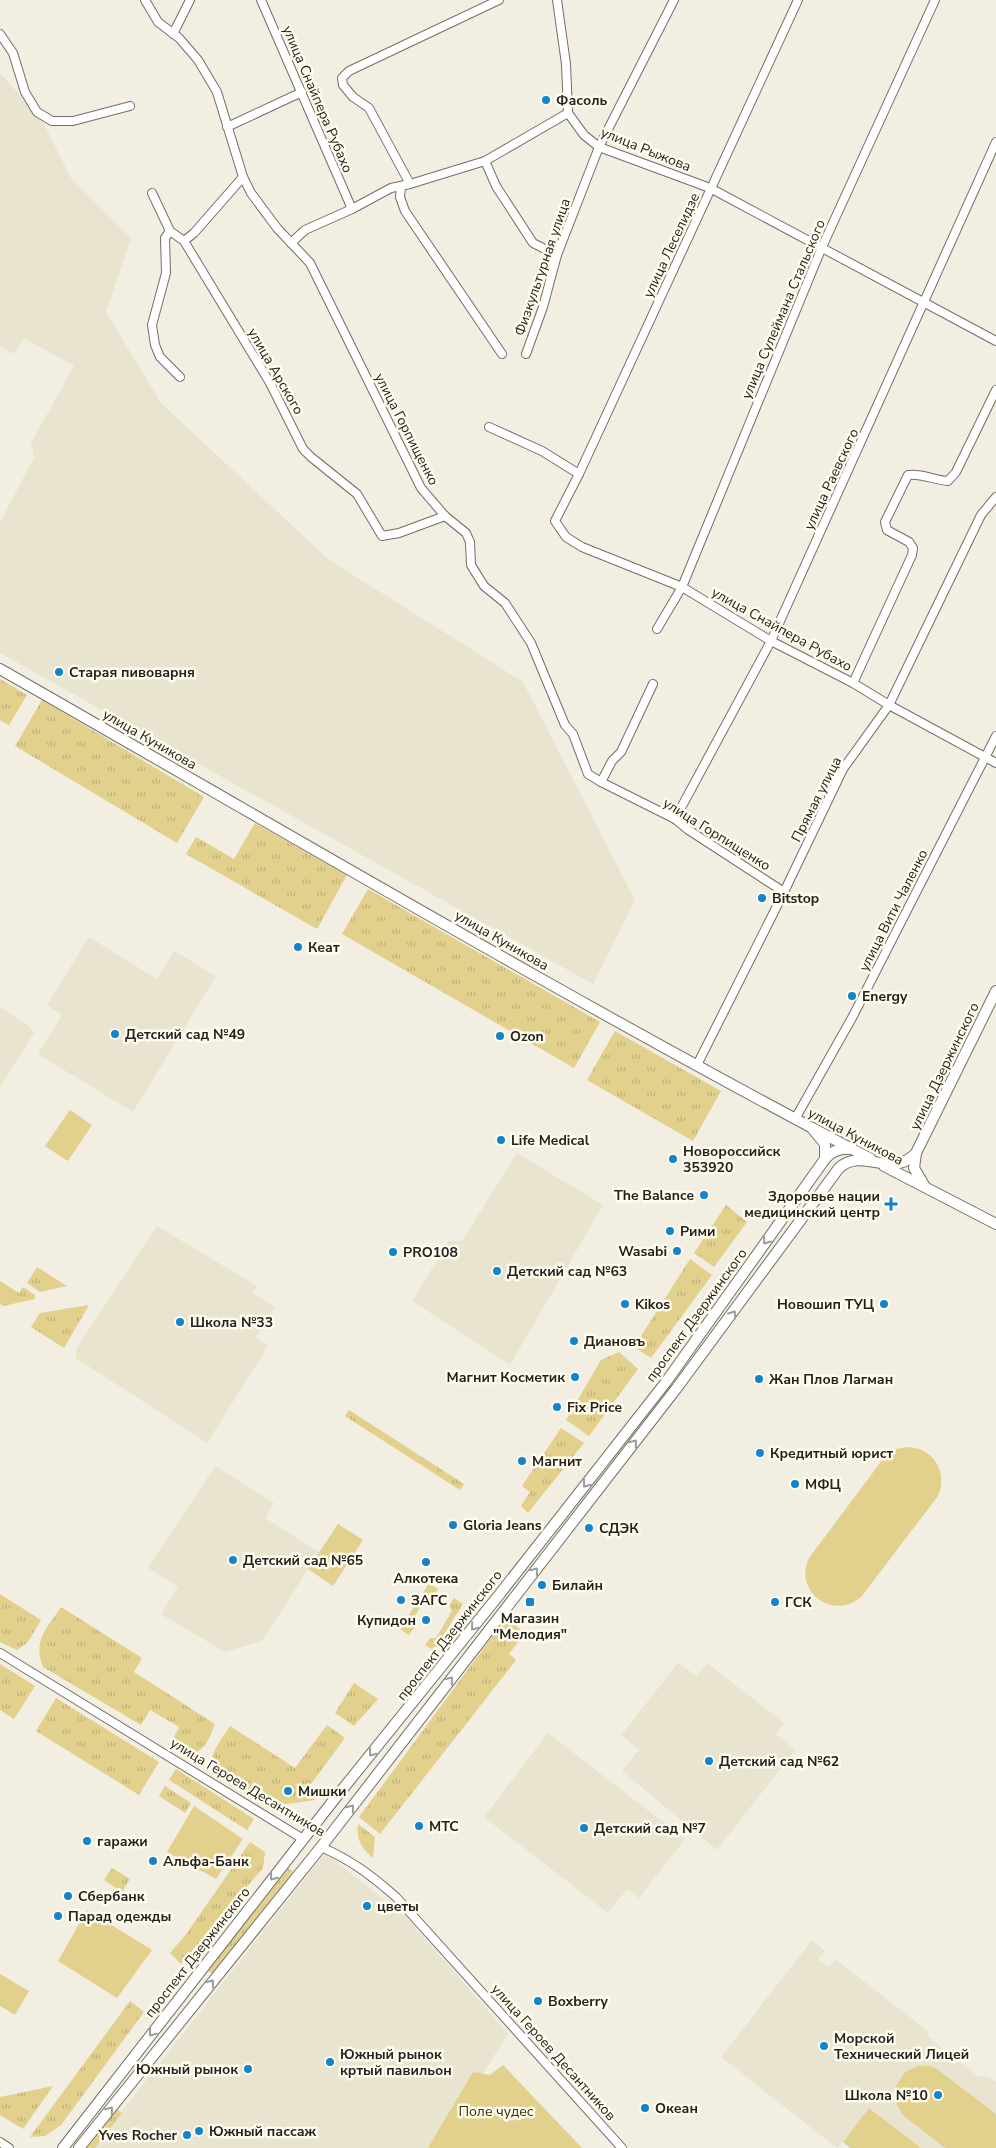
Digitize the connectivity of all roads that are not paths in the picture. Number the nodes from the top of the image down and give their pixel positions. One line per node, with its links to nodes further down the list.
1 (146, 0): 10 (street, улица Горпищенко)
2 (190, 0): 10 (street)
3 (261, 0): 11 (street, улица Снайпера Рубахо)
4 (499, 0): 19 (street)
5 (557, 0): 13 (street)
6 (674, 0): 16 (street, Физкультурная улица)
7 (798, 0): 21 (street, улица Леселидзе)
8 (935, 0): 27 (street, улица Сулеймана Стальского)
9 (0, 34): 12 (street)
10 (174, 34): 14 (street, улица Горпищенко)
11 (302, 92): 14 (street); 23 (street, улица Снайпера Рубахо)
12 (130, 106)
13 (568, 113): 16 (street, улица Рыжова); 17 (street)
14 (227, 127): 18 (street, улица Горпищенко)
15 (996, 142): 29 (street, улица Раевского)
16 (599, 147): 21 (street, улица Рыжова); 28 (street, Физкультурная улица)
17 (485, 161): 19 (street); 28 (street)
18 (243, 178): 25 (street); 26 (street, улица Горпищенко)
19 (410, 184): 20 (street)
20 (401, 186): 23 (street); 31 (street)
21 (710, 188): 27 (street, улица Рыжова); 36 (street, улица Леселидзе)
22 (152, 193): 24 (street, улица Арского)
23 (352, 209): 26 (street)
24 (170, 231): 25 (street, улица Арского); 33 (street)
25 (184, 241): 38 (street, улица Арского)
26 (291, 243): 38 (street, улица Горпищенко)
27 (822, 247): 29 (street, улица Рыжова); 40 (street, улица Сулеймана Стальского)
28 (557, 255): 32 (street, Физкультурная улица)
29 (924, 304): 30 (street, улица Рыжова); 42 (street, улица Раевского)
30 (996, 341)
31 (502, 354)
32 (526, 354)
33 (180, 376)
34 (996, 390): 44 (street)
35 (489, 427): 36 (street)
36 (579, 474): 39 (street, улица Леселидзе)
37 (996, 497): 46 (street, Прямая улица)
38 (445, 516): 50 (street, улица Горпищенко)
39 (555, 521): 40 (street, улица Снайпера Рубахо)
40 (682, 587): 41 (street, улица Сулеймана Стальского); 42 (street, улица Снайпера Рубахо)
41 (657, 629)
42 (771, 640): 44 (street, улица Снайпера Рубахо); 51 (street, улица Раевского)
43 (0, 669): 54 (street, улица Куникова)
44 (853, 683): 46 (street, улица Снайпера Рубахо)
45 (653, 684): 50 (street)
46 (888, 705): 48 (street, улица Снайпера Рубахо); 52 (street, Прямая улица)
47 (996, 736): 48 (street, улица Вити Чаленко)
48 (985, 758): 49 (street, улица Снайпера Рубахо); 55 (street, улица Вити Чаленко)
49 (996, 763)
50 (602, 782): 51 (street, улица Горпищенко)
51 (675, 819): 52 (street, улица Горпищенко)
52 (784, 892): 54 (street, Прямая улица)
53 (996, 991): 60 (street, улица Дзержинского)
54 (697, 1065): 55 (street, улица Куникова)
55 (794, 1119): 56 (street, улица Куникова)
56 (812, 1128): 57 (street, улица Куникова); 61 (street)
57 (835, 1140): 58 (street); 59 (street, улица Куникова)
58 (841, 1149): 59 (street); 61 (street); 63 (street)
59 (852, 1149): 62 (street, улица Куникова)
60 (916, 1153): 62 (street); 64 (street)
61 (825, 1159): 66 (street, проспект Дзержинского, one-way to 66)
62 (876, 1162): 63 (street); 64 (street, улица Куникова)
63 (839, 1168): 67 (street, проспект Дзержинского, one-way to 63)
64 (926, 1188): 65 (street, улица Куникова)
65 (996, 1224)
66 (666, 1382): 67 (street); 69 (street, проспект Дзержинского, one-way to 69)
67 (676, 1389): 70 (street, проспект Дзержинского, one-way to 67)
68 (0, 1653): 69 (street, улица Героев Десантников)
69 (303, 1839): 70 (street, улица Героев Десантников); 73 (street, проспект Дзержинского, one-way to 73)
70 (321, 1847): 74 (street, проспект Дзержинского, one-way to 70); 75 (street, улица Героев Десантников)
71 (0, 2142): 72 (street)
72 (9, 2148)
73 (63, 2148)
74 (79, 2148)
75 (622, 2148)

